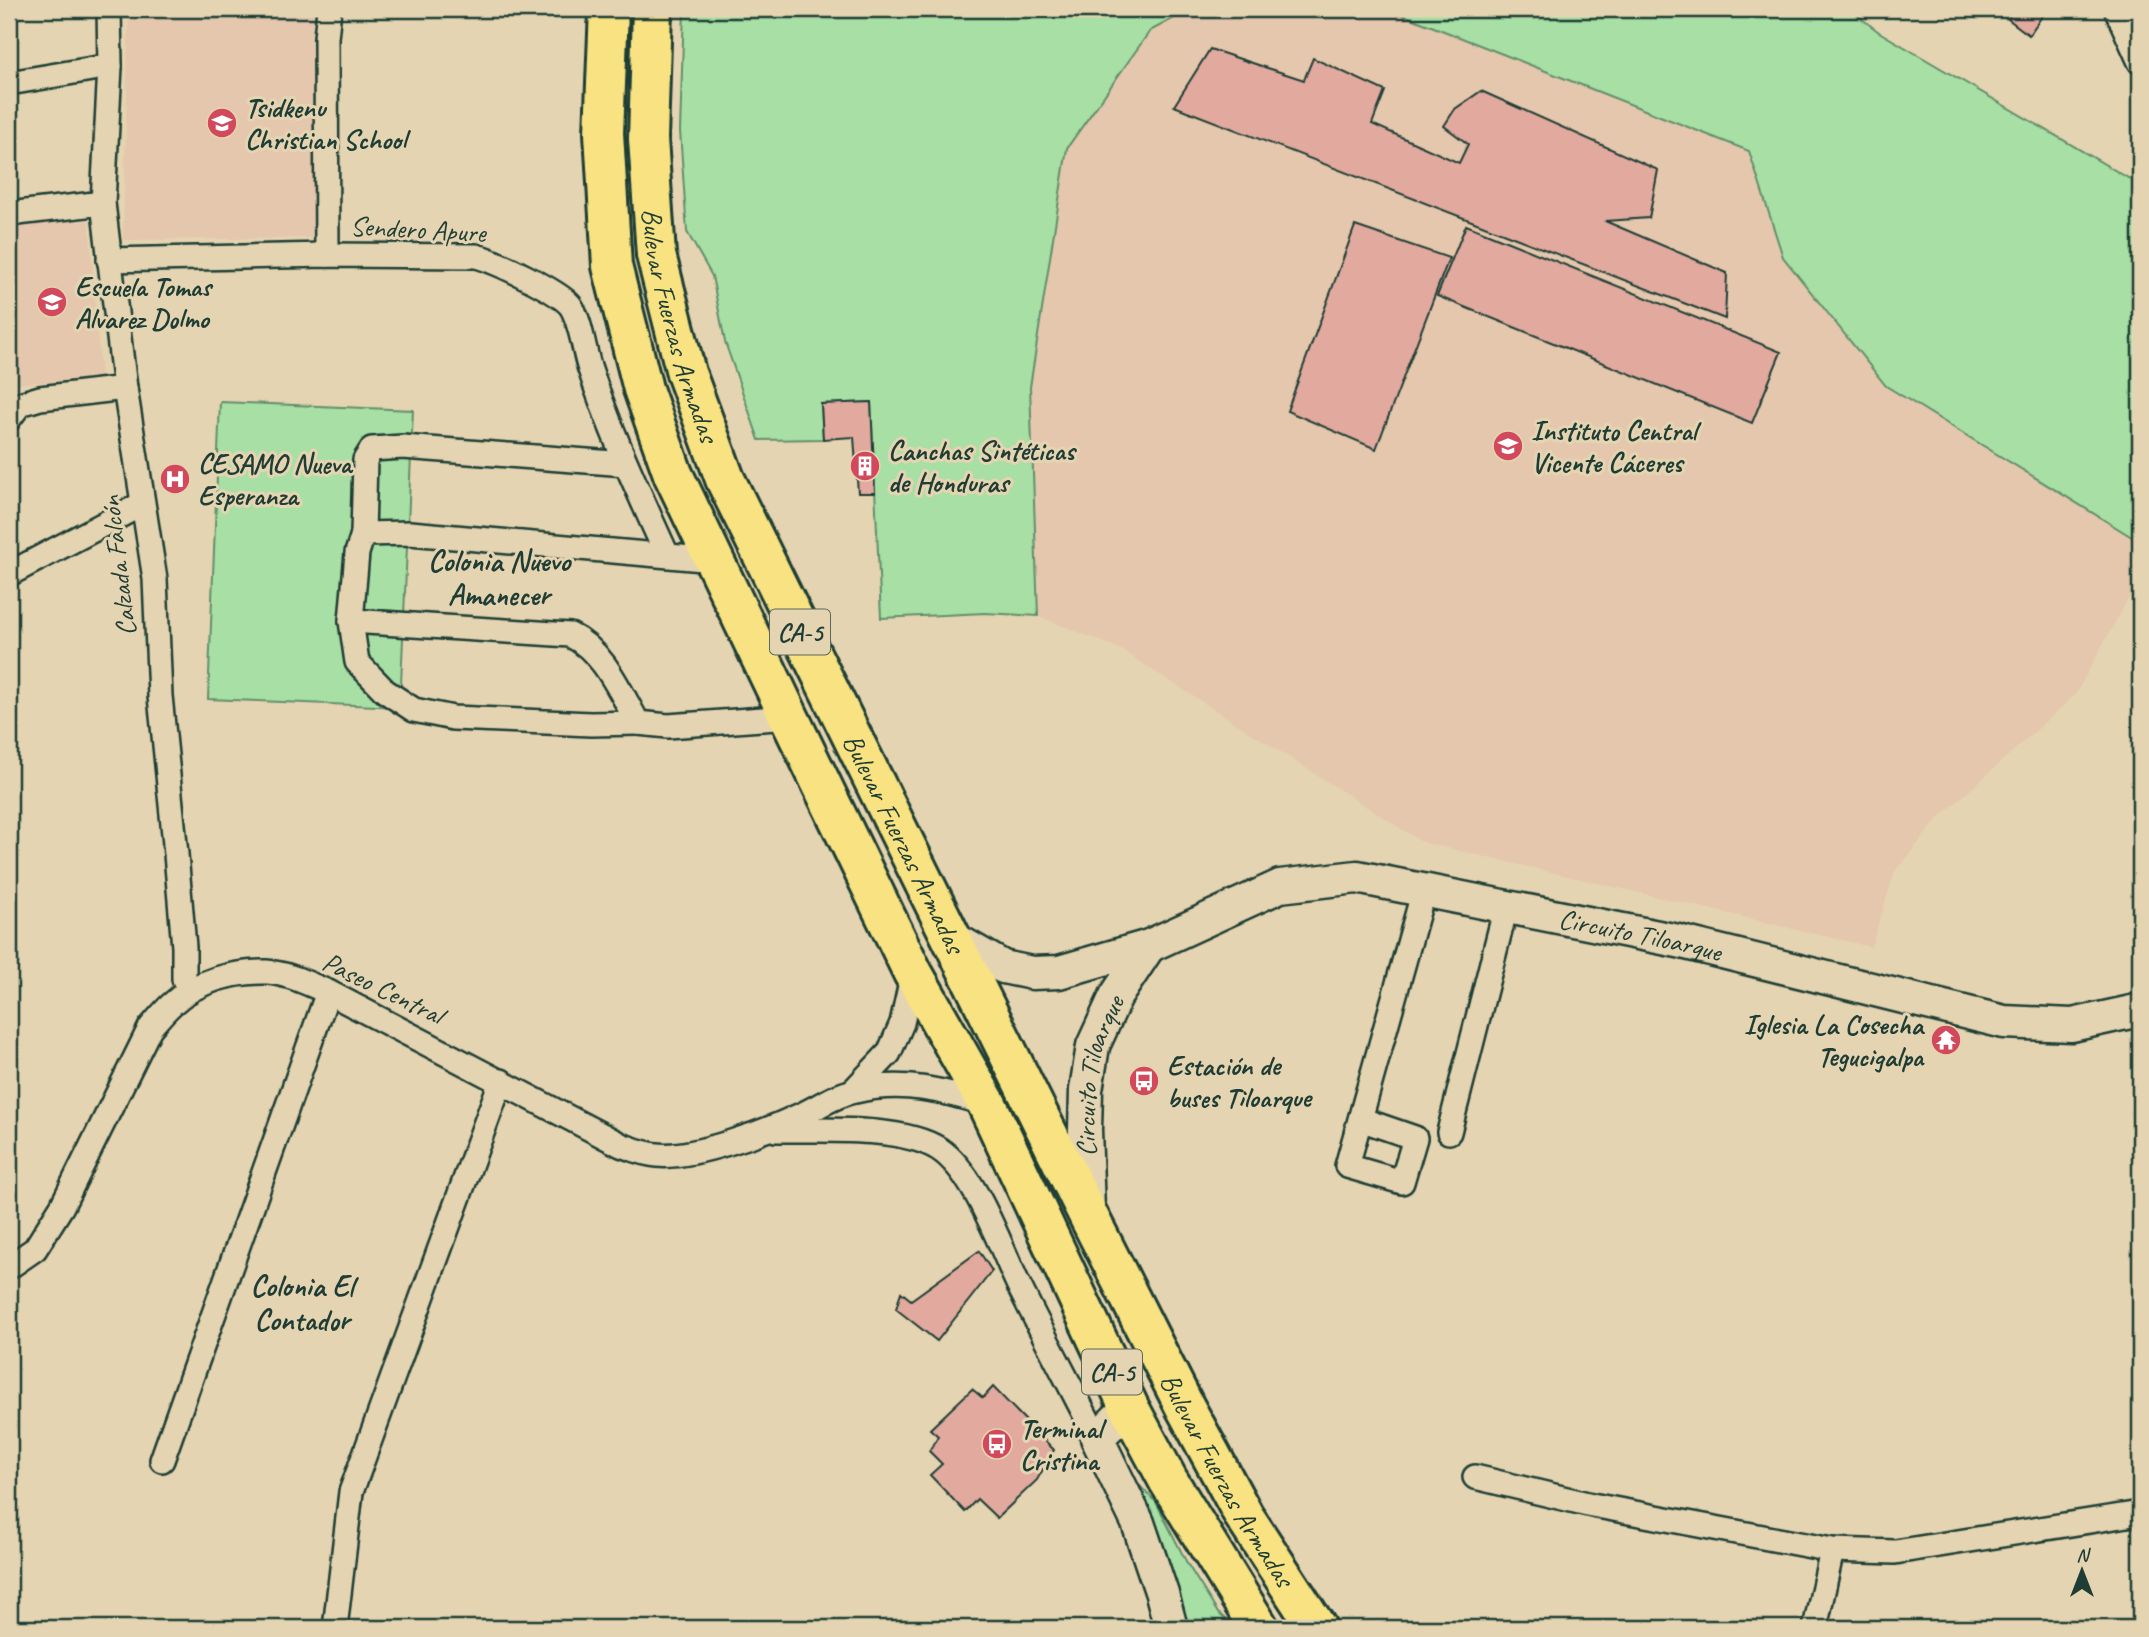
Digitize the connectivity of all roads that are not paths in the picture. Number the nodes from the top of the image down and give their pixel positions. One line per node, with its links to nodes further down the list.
1 (109, 9): 7 (street, Calzada Falcón)
2 (329, 9): 11 (street)
3 (609, 9): 19 (highway, Bulevar Fuerzas Armadas / CA-5)
4 (652, 9): 26 (highway, Bulevar Fuerzas Armadas / CA-5)
5 (2116, 9): 6 (street)
6 (2140, 62)
7 (110, 66): 8 (street); 9 (street, Calzada Falcón)
8 (9, 83)
9 (103, 203): 10 (street); 12 (street, Calzada Falcón)
10 (9, 214)
11 (327, 255): 12 (street, Sendero Apure); 15 (street, Sendero Apure)
12 (109, 260): 13 (street, Calzada Falcón)
13 (125, 388): 14 (street); 16 (street, Calzada Falcón)
14 (9, 419)
15 (626, 464): 17 (street); 18 (street, Sendero Apure)
16 (142, 504): 20 (street); 29 (street, Calzada Falcón)
17 (363, 534): 18 (street); 21 (street)
18 (667, 555): 19 (street)
19 (714, 560): 22 (highway, Bulevar Fuerzas Armadas / CA-5)
20 (9, 574)
21 (351, 621): 23 (street); 23 (street)
22 (789, 717): 23 (street); 28 (highway, Bulevar Fuerzas Armadas / CA-5)
23 (639, 723)
24 (1424, 890): 25 (street, Circuito Tiloarque); 27 (street, Circuito Tiloarque); 35 (street)
25 (1506, 906): 31 (street, Circuito Tiloarque); 37 (street)
26 (951, 937): 27 (street, Circuito Tiloarque); 38 (highway, Bulevar Fuerzas Armadas / CA-5)
27 (1149, 946): 38 (street, Circuito Tiloarque)
28 (913, 972): 33 (street, Paseo Central); 34 (highway, Bulevar Fuerzas Armadas / CA-5)
29 (189, 990): 30 (street, Paseo Central); 39 (street, Paseo Central)
30 (328, 992): 32 (street, Paseo Central); 42 (street)
31 (2140, 1010)
32 (501, 1081): 36 (street, Paseo Central); 46 (street)
33 (853, 1091): 34 (street, Paseo Central); 36 (street, Paseo Central)
34 (987, 1104): 40 (highway, Bulevar Fuerzas Armadas / CA-5)
35 (1360, 1119)
36 (769, 1130): 41 (street)
37 (1449, 1132)
38 (1089, 1217): 49 (highway, Bulevar Fuerzas Armadas / CA-5)
39 (9, 1266)
40 (1129, 1407): 41 (street); 48 (highway, Bulevar Fuerzas Armadas / CA-5)
41 (1097, 1438): 47 (street)
42 (162, 1460)
43 (1475, 1477): 45 (street)
44 (2140, 1513): 45 (street)
45 (1832, 1550): 50 (street)
46 (335, 1628)
47 (1171, 1628)
48 (1259, 1628)
49 (1317, 1628)
50 (1815, 1628)

